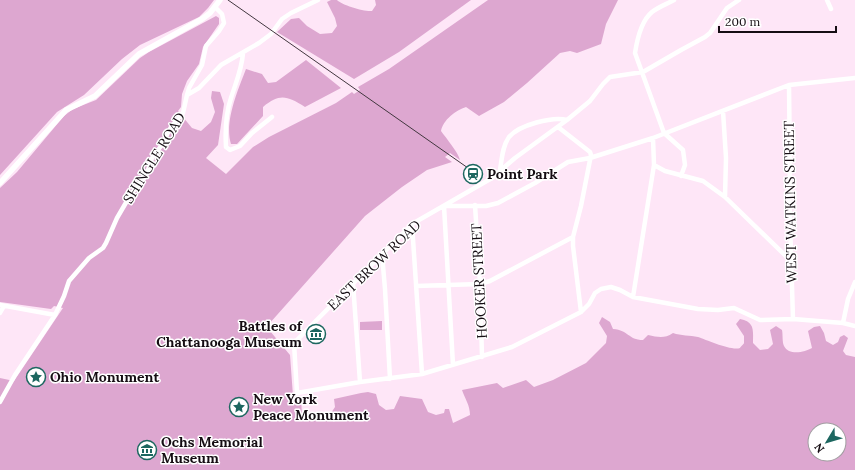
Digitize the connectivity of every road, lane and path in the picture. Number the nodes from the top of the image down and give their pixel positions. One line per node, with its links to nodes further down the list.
1 (220, 0): 6 (main road)
2 (318, 0): 8 (street, SHINGLE ROAD)
3 (674, 0): 9 (street)
4 (826, 0): 7 (street)
5 (736, 1): 9 (street, EAST BROW ROAD)
6 (215, 7): 12 (street); 23 (main road)
7 (831, 9)
8 (243, 53): 12 (street, SHINGLE ROAD); 14 (street)
9 (643, 72): 15 (street, EAST BROW ROAD); 17 (street)
10 (855, 78): 11 (street)
11 (789, 85): 13 (street); 30 (street, WEST WATKINS STREET)
12 (188, 95): 40 (street, SHINGLE ROAD)
13 (723, 111): 17 (street); 24 (street)
14 (272, 117)
15 (567, 120): 16 (street, EAST BROW ROAD); 21 (street)
16 (558, 127): 19 (street); 21 (street, EAST BROW ROAD)
17 (664, 133): 18 (street); 22 (street)
18 (653, 138): 19 (street); 20 (street)
19 (590, 158): 26 (street); 28 (street)
20 (654, 165): 22 (street); 36 (street)
21 (500, 170): 25 (street, EAST BROW ROAD)
22 (681, 176): 24 (street)
23 (0, 183)
24 (725, 196): 30 (street)
25 (444, 206): 26 (street); 27 (street, EAST BROW ROAD); 34 (street)
26 (475, 206): 33 (street, HOOKER STREET)
27 (412, 224): 29 (street, EAST BROW ROAD); 35 (street)
28 (573, 237): 33 (street); 38 (street)
29 (382, 254): 32 (street, EAST BROW ROAD); 47 (street)
30 (790, 260): 41 (street, WEST WATKINS STREET)
31 (855, 282): 42 (street)
32 (353, 283): 48 (street); 48 (street, EAST BROW ROAD)
33 (480, 284): 34 (street); 44 (street, HOOKER STREET)
34 (448, 285): 35 (street); 45 (street)
35 (416, 286): 46 (street)
36 (633, 297): 38 (street); 41 (street)
37 (2, 306): 39 (street); 40 (street)
38 (581, 312): 44 (street)
39 (0, 313)
40 (55, 314): 49 (street, SHINGLE ROAD)
41 (793, 319): 42 (street)
42 (843, 323): 43 (street)
43 (855, 326)
44 (482, 357): 45 (street)
45 (453, 365): 46 (street)
46 (422, 374): 47 (street)
47 (390, 379): 48 (street)
48 (360, 382)
49 (0, 402)

